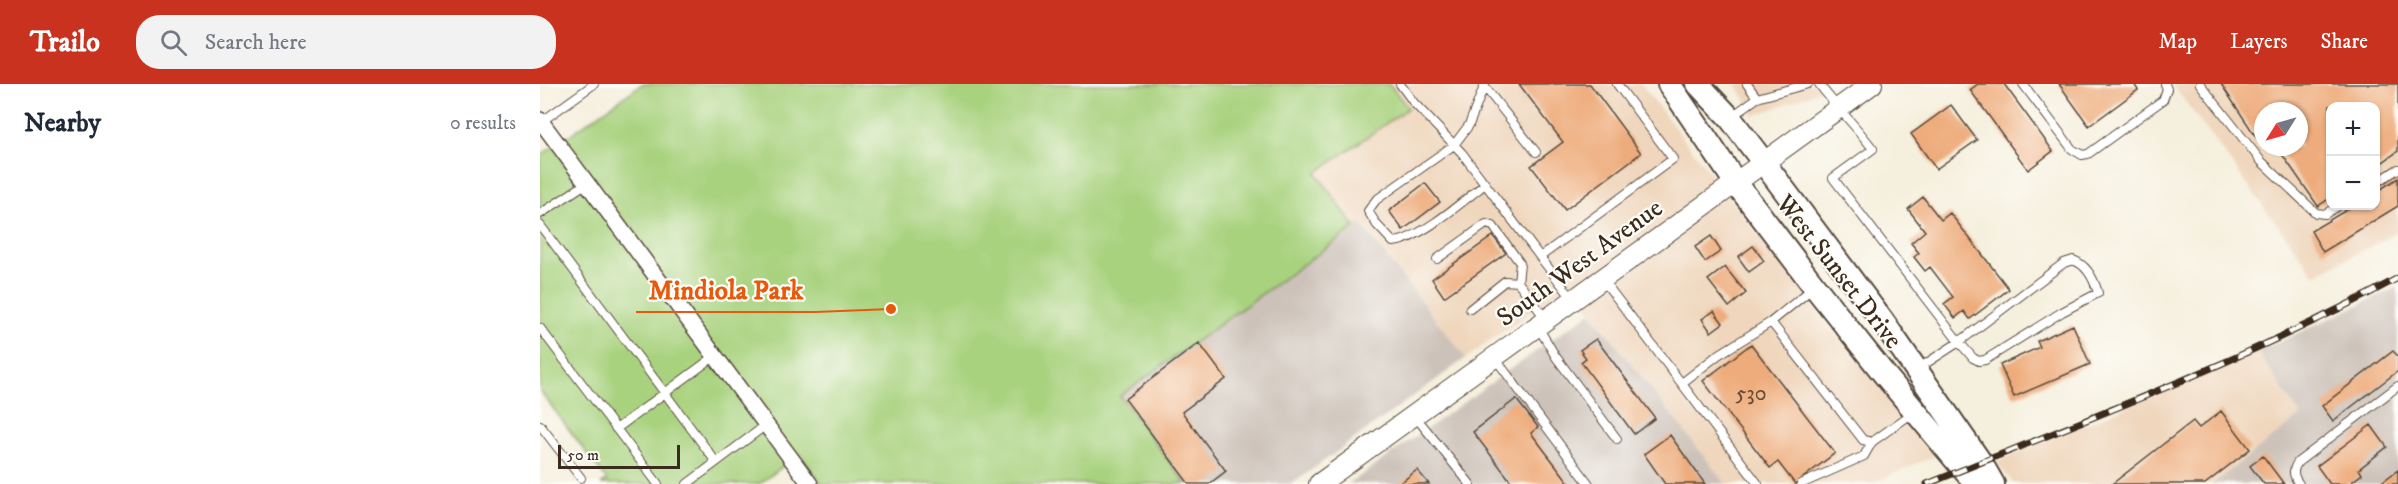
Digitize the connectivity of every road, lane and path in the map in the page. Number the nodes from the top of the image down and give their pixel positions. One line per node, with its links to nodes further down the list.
1 (594, 84): 17 (lane)
2 (1400, 84): 18 (lane)
3 (1617, 84): 29 (lane)
4 (1669, 84): 24 (main road, West Sunset Drive)
5 (1698, 84): 16 (main road, West Sunset Drive)
6 (1747, 84): 14 (lane)
7 (1808, 84): 14 (lane)
8 (1819, 84): 15 (lane)
9 (1872, 84): 15 (street, South West Avenue)
10 (2023, 84): 11 (lane)
11 (2165, 84)
12 (2200, 84): 26 (lane)
13 (1484, 85): 18 (lane); 19 (lane)
14 (1757, 98): 16 (lane)
15 (1837, 109): 20 (street, South West Avenue); 39 (lane)
16 (1730, 118): 20 (main road, West Sunset Drive)
17 (541, 121): 23 (street)
18 (1454, 145): 25 (lane); 25 (lane)
19 (1536, 152)
20 (1764, 163): 24 (street, South West Avenue); 42 (main road, West Sunset Drive)
21 (2398, 169): 22 (lane)
22 (2380, 180)
23 (587, 183): 27 (lane); 40 (street)
24 (1736, 183): 31 (street, South West Avenue); 33 (main road, West Sunset Drive)
25 (1485, 184): 29 (lane)
26 (2332, 210)
27 (540, 214)
28 (540, 225): 45 (lane)
29 (1540, 257): 34 (lane)
30 (1437, 260): 32 (lane)
31 (1602, 278): 34 (street, South West Avenue); 43 (lane)
32 (1518, 282): 35 (lane); 36 (lane)
33 (1815, 286): 37 (lane); 46 (main road, West Sunset Drive)
34 (1573, 300): 36 (street, South West Avenue)
35 (1470, 309)
36 (1542, 322): 41 (street, South West Avenue); 51 (lane)
37 (1771, 322): 43 (lane); 52 (lane)
38 (540, 328): 50 (lane)
39 (1959, 342): 39 (lane); 42 (lane)
40 (715, 356): 45 (lane); 48 (street)
41 (1494, 357): 47 (street, South West Avenue); 60 (lane)
42 (1917, 370): 64 (main road, West Sunset Drive)
43 (1682, 383): 61 (lane)
44 (2398, 386): 65 (lane)
45 (664, 394): 50 (lane); 53 (lane)
46 (1915, 411): 52 (lane); 63 (main road, West Sunset Drive)
47 (1414, 415): 58 (street, South West Avenue); 59 (lane)
48 (766, 424): 53 (lane); 57 (street)
49 (540, 425): 54 (lane)
50 (616, 429): 55 (lane)
51 (1617, 439)
52 (1872, 442): 62 (lane)
53 (716, 462): 56 (lane)
54 (581, 478)
55 (658, 484)
56 (687, 484)
57 (810, 484)
58 (1318, 484)
59 (1470, 484)
60 (1588, 484)
61 (1758, 484)
62 (1801, 484)
63 (1976, 484)
64 (1993, 484)
65 (2299, 484)

